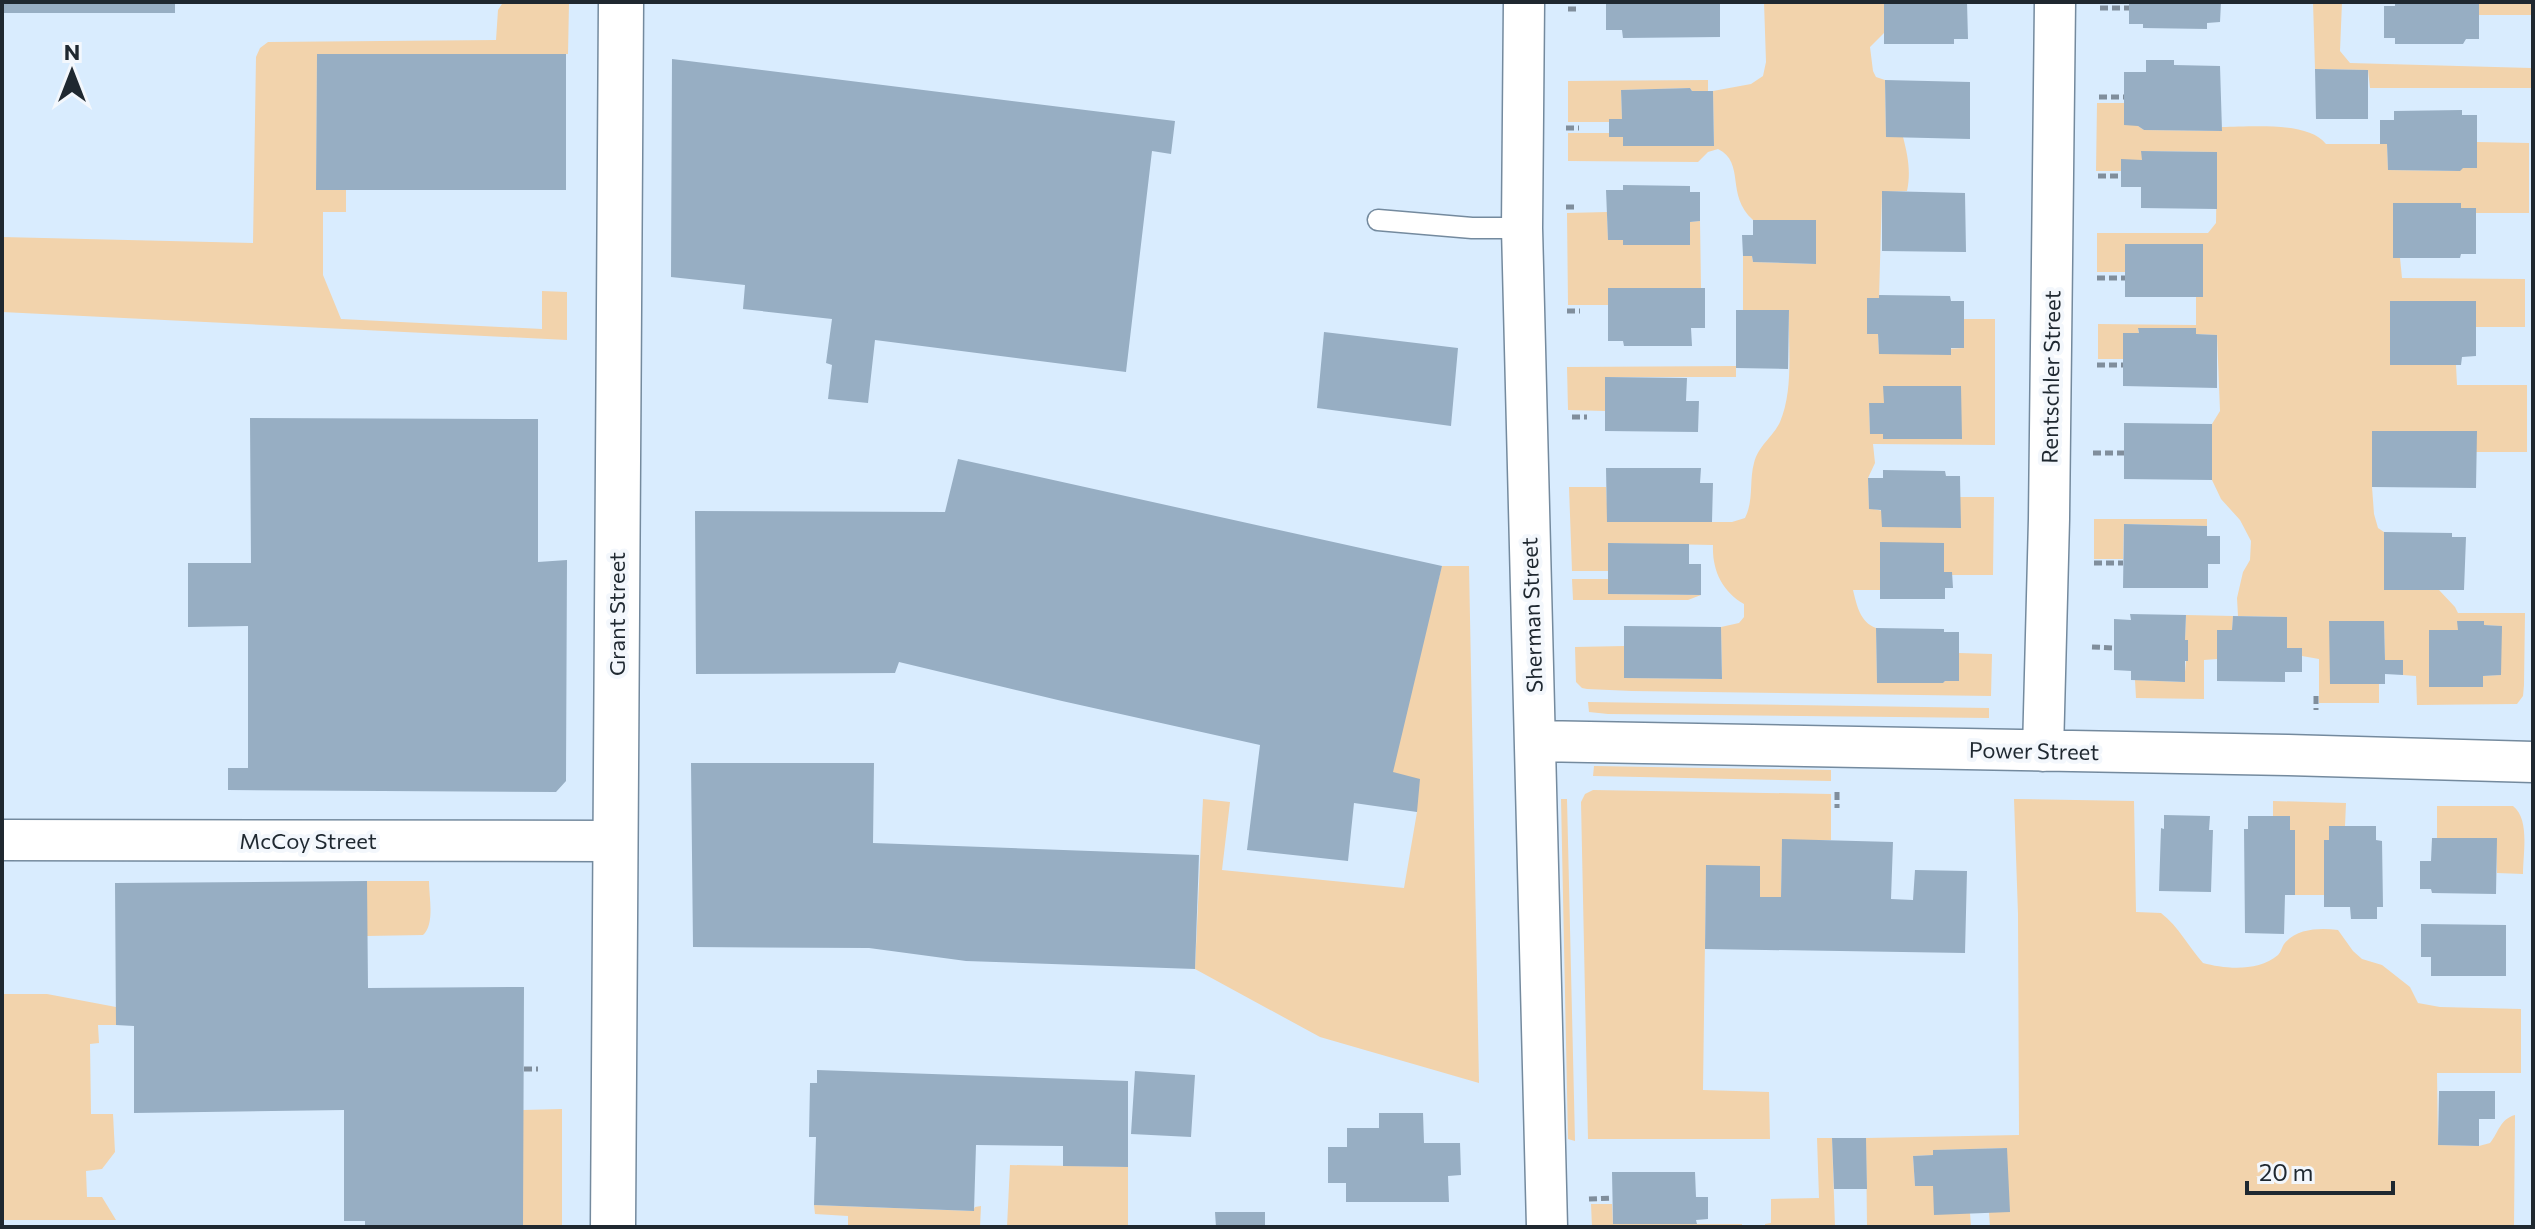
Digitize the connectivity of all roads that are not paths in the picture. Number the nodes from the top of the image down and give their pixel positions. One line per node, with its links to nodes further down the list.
1 (621, 2): 10 (main road, Grant Street)
2 (1524, 2): 5 (street, Sherman Street)
3 (2073, 5): 7 (street, Rentschler Street)
4 (1378, 220): 5 (lane)
5 (1522, 228): 6 (street, Sherman Street)
6 (1535, 741): 7 (street, Power Street); 12 (street, Sherman Street)
7 (2043, 751): 8 (street, Power Street)
8 (2533, 762)
9 (2, 840): 10 (street, McCoy Street)
10 (614, 841): 11 (main road, Grant Street)
11 (613, 1227)
12 (1547, 1227)

